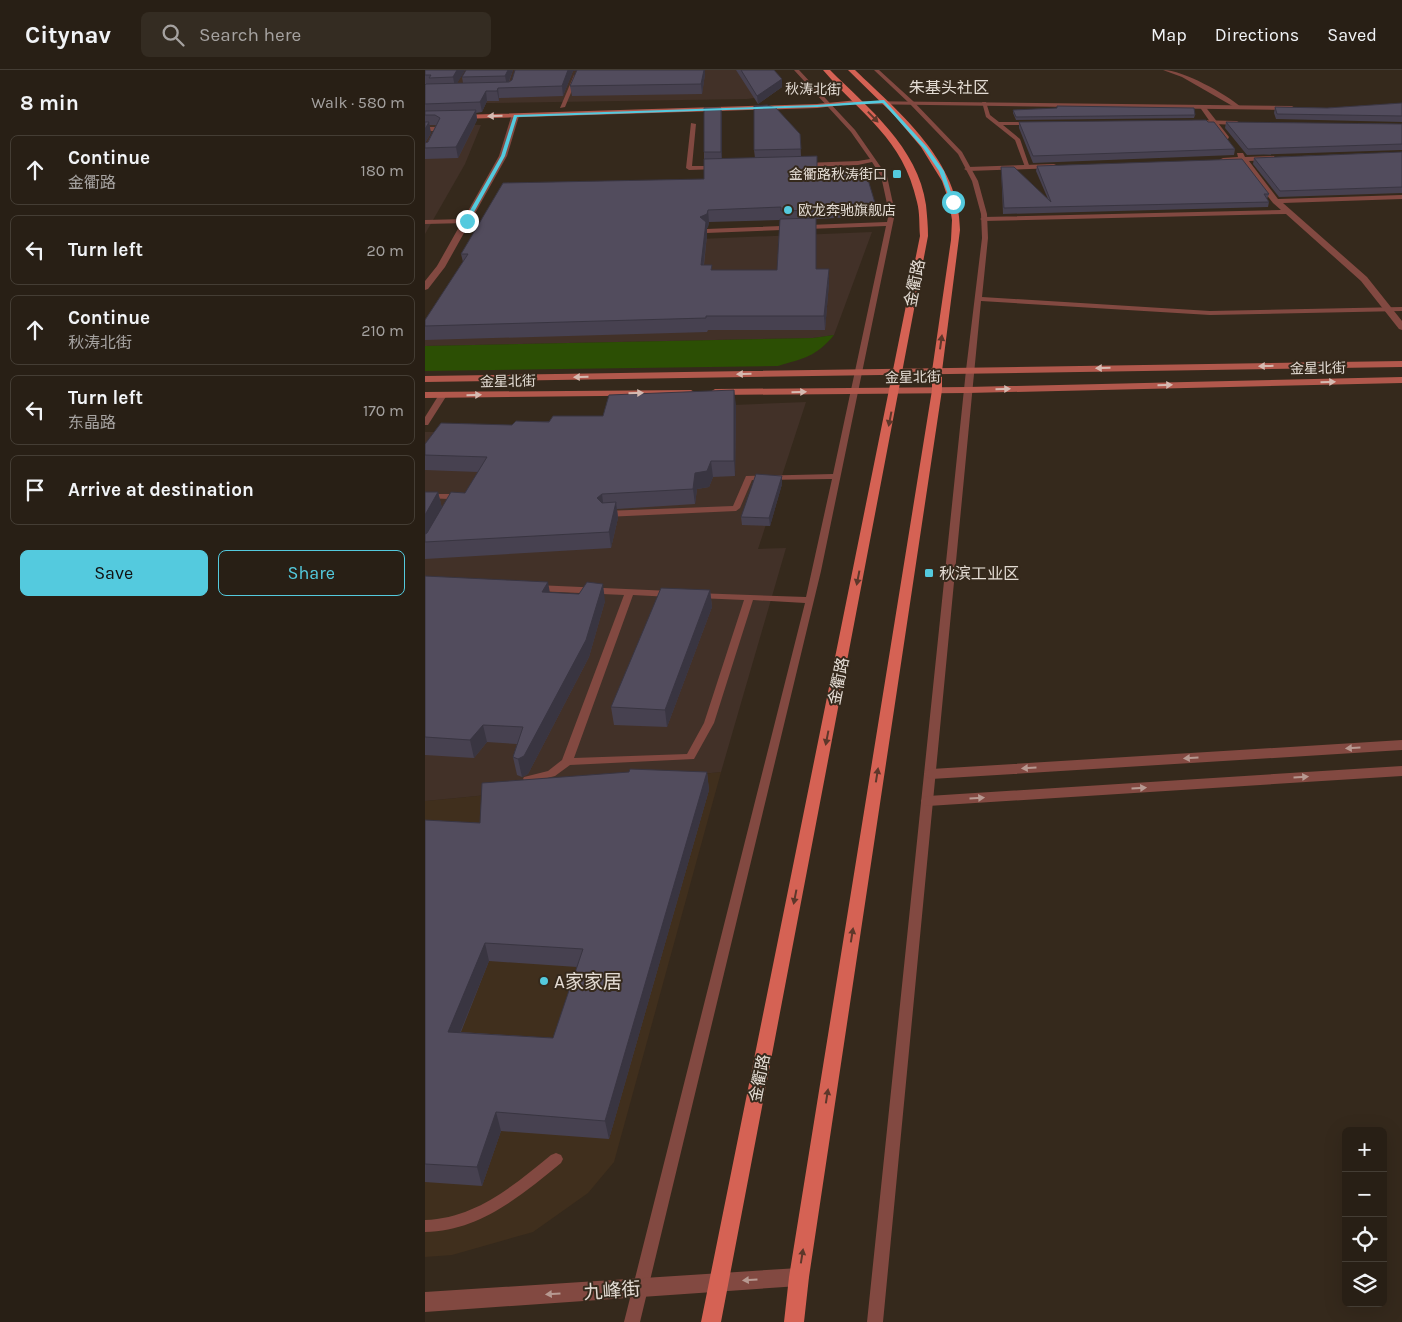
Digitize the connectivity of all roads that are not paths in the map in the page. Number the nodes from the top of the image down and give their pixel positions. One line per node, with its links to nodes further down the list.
1 (796, 70): 10 (lane)
2 (826, 70): 8 (main road, 金衢路)
3 (851, 70): 7 (main road, 金衢路)
4 (876, 70): 9 (lane)
5 (1166, 70): 14 (street)
6 (577, 72): 13 (lane)
7 (884, 101): 8 (street); 9 (street); 52 (main road, 金衢路, one-way to 7)
8 (858, 102): 10 (main road, 秋涛北街); 51 (main road, 金衢路, one-way to 51)
9 (911, 102): 11 (street); 35 (lane)
10 (827, 103): 13 (main road, 秋涛北街); 17 (main road, 秋涛北街); 29 (lane)
11 (984, 103): 12 (street); 24 (lane)
12 (1202, 106): 14 (street); 20 (street)
13 (561, 107): 16 (main road, 秋涛北街)
14 (1238, 107): 15 (street)
15 (1302, 108)
16 (425, 111)
17 (515, 116): 18 (main road, 秋涛北街, one-way to 18); 40 (street)
18 (425, 118)
19 (1185, 122): 20 (lane)
20 (1214, 122): 22 (lane); 28 (street)
21 (1037, 123): 24 (lane)
22 (1243, 123)
23 (693, 124): 33 (lane)
24 (998, 124): 34 (lane)
25 (425, 129): 26 (lane)
26 (425, 152)
27 (1283, 158): 28 (street)
28 (1243, 159): 30 (street); 37 (street)
29 (873, 160): 31 (lane); 42 (lane)
30 (1214, 160)
31 (798, 165)
32 (1067, 166): 34 (street)
33 (729, 167)
34 (1029, 167): 35 (street)
35 (968, 170): 39 (lane)
36 (1402, 197): 37 (street)
37 (1276, 201): 38 (street)
38 (1288, 212): 39 (street); 47 (street)
39 (985, 218): 45 (lane)
40 (467, 221): 41 (lane); 44 (street)
41 (425, 222)
42 (890, 224): 43 (lane); 53 (lane)
43 (706, 231)
44 (425, 287)
45 (979, 299): 47 (lane); 50 (lane)
46 (1402, 308): 47 (lane)
47 (1387, 309): 48 (street)
48 (1402, 327)
49 (1402, 364): 50 (main road, 金星北街, one-way to 50)
50 (970, 370): 52 (main road, 金星北街); 57 (lane)
51 (897, 371): 52 (main road, 金星北街); 53 (main road, 金星北街); 59 (main road, 金衢路)
52 (937, 371): 56 (main road, 金衢路)
53 (860, 372): 54 (main road, 金星北街, one-way to 54); 58 (lane)
54 (425, 379)
55 (1402, 380): 57 (main road, 金星北街, one-way to 55)
56 (937, 390): 57 (main road, 金星北街); 59 (main road, 金星北街); 79 (main road, 金衢路, one-way to 56)
57 (968, 390): 74 (lane)
58 (856, 391): 59 (main road, 金星北街); 61 (main road, 金星北街, one-way to 58); 63 (lane)
59 (895, 391): 80 (main road, 金衢路, one-way to 80)
60 (425, 395): 61 (main road, 金星北街)
61 (443, 395): 62 (lane)
62 (425, 423)
63 (838, 476): 66 (lane); 70 (lane)
64 (425, 496): 65 (lane)
65 (445, 514)
66 (605, 514)
67 (523, 587): 68 (lane)
68 (631, 592): 69 (lane); 72 (lane)
69 (749, 597): 70 (lane); 72 (lane)
70 (810, 600): 81 (lane)
71 (1402, 746): 74 (street, one-way to 74)
72 (567, 762): 75 (lane)
73 (1402, 771): 76 (street, one-way to 73)
74 (931, 774): 76 (lane)
75 (528, 779)
76 (928, 801): 86 (lane)
77 (556, 1159): 78 (lane)
78 (425, 1226)
79 (799, 1277): 80 (street, 九峰街, one-way to 80); 85 (main road, 金衢路)
80 (719, 1282): 81 (street, 九峰街); 84 (main road, 金衢路)
81 (640, 1288): 82 (street, 九峰街, one-way to 82); 83 (lane)
82 (425, 1302)
83 (632, 1322)
84 (711, 1322)
85 (794, 1322)
86 (875, 1322)

